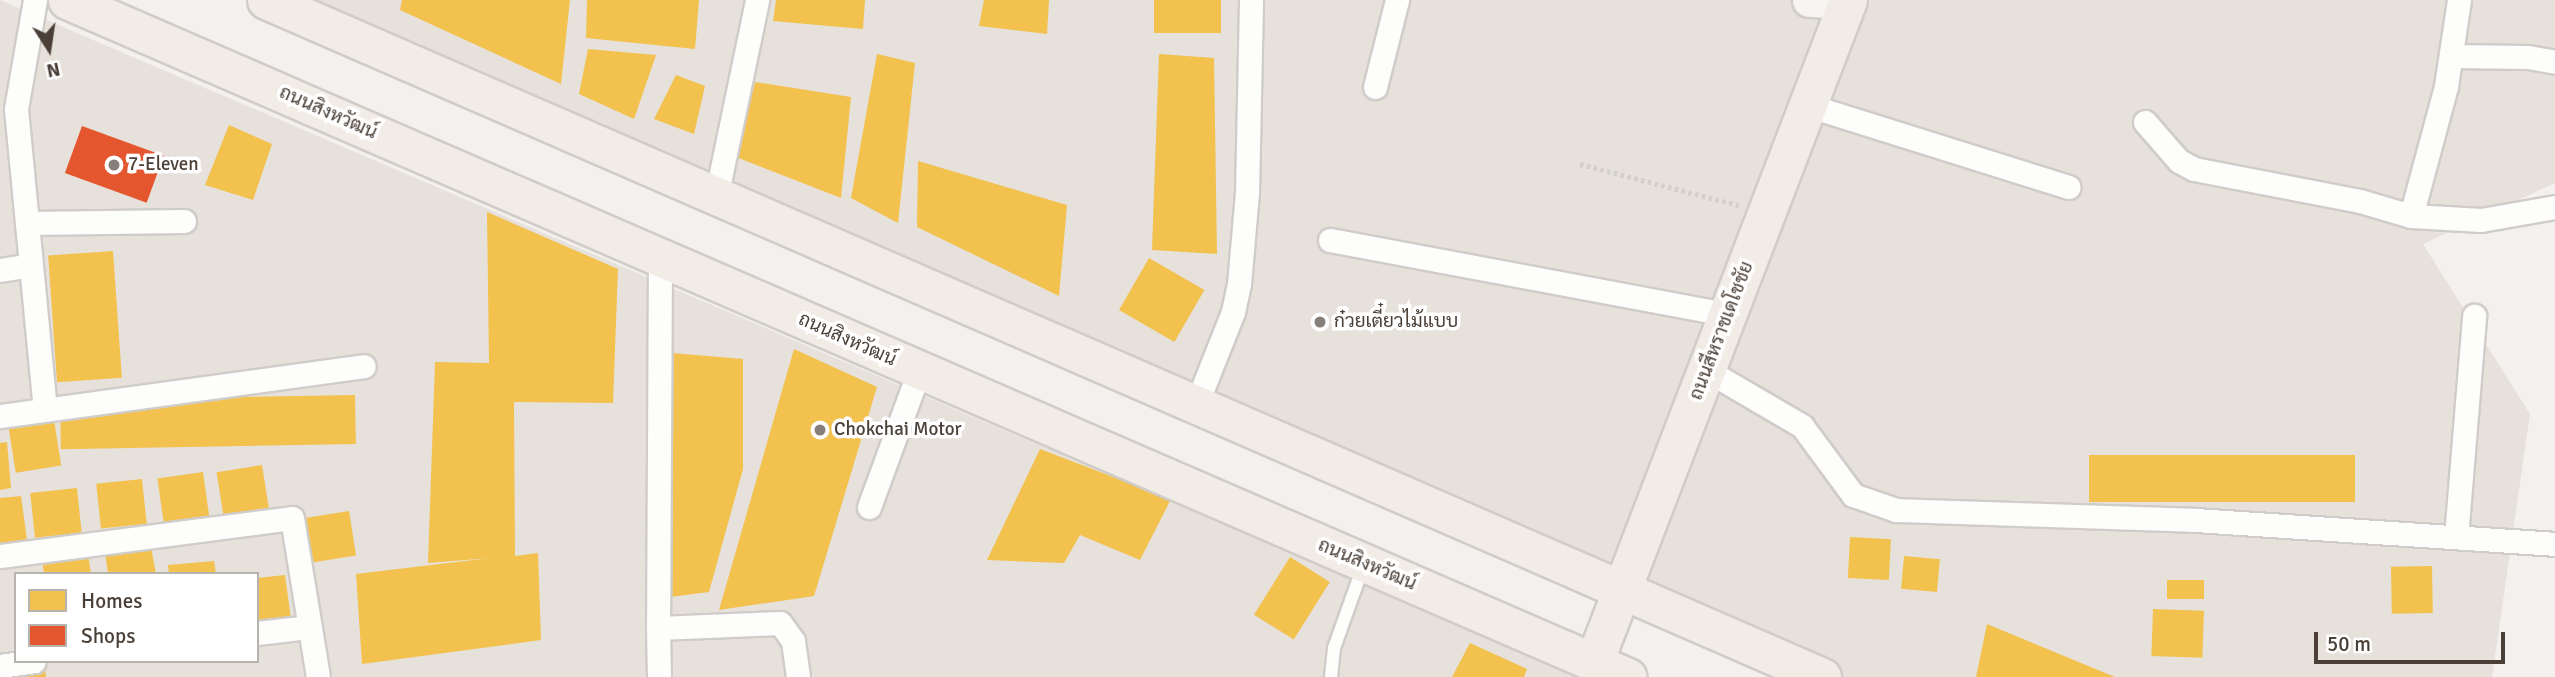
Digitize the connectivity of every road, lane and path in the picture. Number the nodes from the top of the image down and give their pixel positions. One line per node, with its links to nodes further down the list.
1 (35, 0): 14 (street)
2 (67, 0): 25 (main road, ถนนสิงหวัฒน์)
3 (757, 0): 18 (street)
4 (1251, 0): 33 (street)
5 (1397, 0): 12 (street)
6 (1809, 0): 8 (street)
7 (2459, 0): 10 (street)
8 (1848, 1): 13 (main road, ถนนสีหราชเดโชชัย)
9 (280, 3): 18 (main road)
10 (2451, 56): 11 (street); 21 (street)
11 (2555, 62)
12 (1375, 87)
13 (1807, 105): 17 (street); 20 (main road, ถนนสีหราชเดโชชัย)
14 (8, 109): 23 (street)
15 (2145, 122): 21 (street)
16 (1580, 164): 20 (path)
17 (2068, 187)
18 (716, 197): 33 (main road)
19 (2555, 207): 21 (street)
20 (1767, 213): 28 (main road, ถนนสีหราชเดโชชัย)
21 (2410, 216)
22 (184, 221): 23 (street)
23 (27, 223): 26 (street)
24 (1330, 240): 28 (street)
25 (660, 258): 31 (main road, ถนนสิงหวัฒน์); 43 (street)
26 (31, 265): 27 (street); 34 (street)
27 (0, 270)
28 (1729, 315): 32 (main road, ถนนสีหราชเดโชชัย)
29 (2474, 316): 37 (street)
30 (364, 366): 34 (street)
31 (919, 371): 36 (street); 40 (main road, ถนนสิงหวัฒน์)
32 (1708, 371): 37 (street); 41 (main road, ถนนสีหราชเดโชชัย)
33 (1196, 405): 41 (main road)
34 (45, 410): 35 (street)
35 (0, 416)
36 (869, 507)
37 (2456, 537): 38 (street)
38 (2555, 544)
39 (0, 556): 42 (street)
40 (1364, 564): 47 (main road, ถนนสิงหวัฒน์); 51 (lane)
41 (1623, 592): 47 (main road, ถนนสีหราชเดโชชัย); 53 (main road)
42 (308, 627): 44 (street); 48 (street)
43 (658, 628): 49 (street); 50 (street)
44 (259, 633)
45 (20, 663): 46 (street)
46 (0, 666)
47 (1590, 670): 52 (main road, ถนนสิงหวัฒน์)
48 (318, 677)
49 (659, 677)
50 (798, 677)
51 (1331, 677)
52 (1628, 677)
53 (1822, 677)

